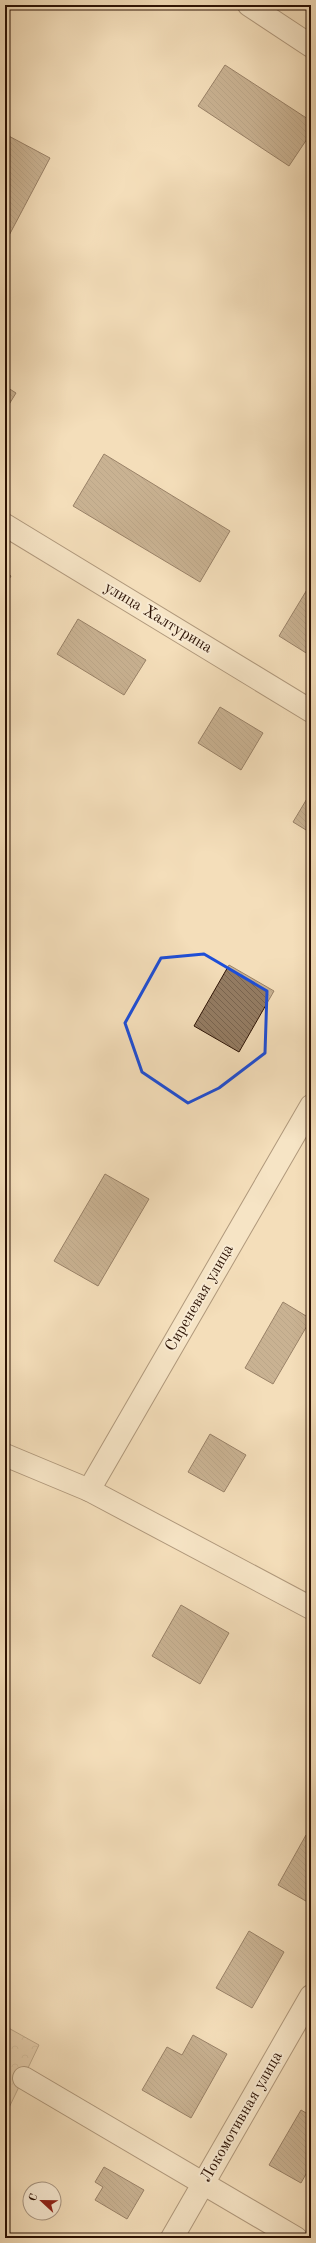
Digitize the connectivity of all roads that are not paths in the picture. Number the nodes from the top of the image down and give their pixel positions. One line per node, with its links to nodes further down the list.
1 (249, 5): 2 (street)
2 (311, 46)
3 (5, 525): 4 (street, улица Халтурина)
4 (311, 711)
5 (311, 1106): 7 (street, Сиреневая улица)
6 (5, 1455): 7 (street)
7 (89, 1490): 8 (street)
8 (311, 1608)
9 (311, 1996): 11 (street, Локомотивная улица)
10 (24, 2078): 11 (street)
11 (204, 2184): 12 (street, Локомотивная улица); 13 (street)
12 (172, 2238)
13 (296, 2238)

